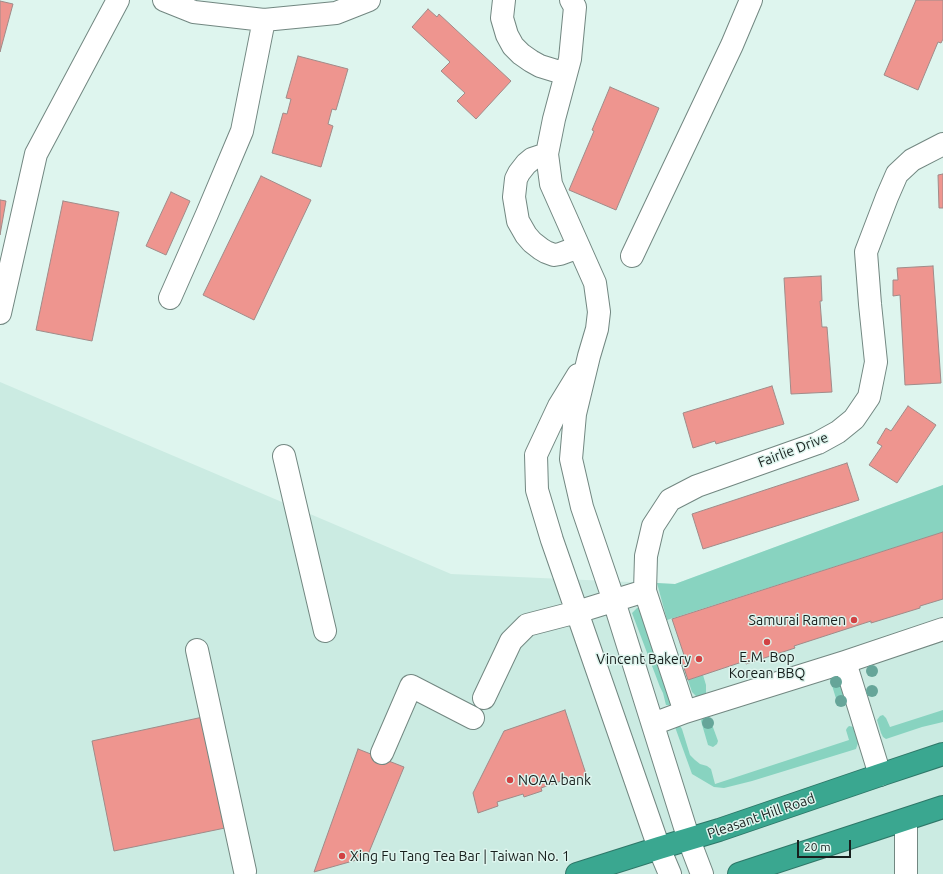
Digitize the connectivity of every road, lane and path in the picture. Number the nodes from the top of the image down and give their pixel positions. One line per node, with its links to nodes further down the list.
1 (118, 0): 15 (street)
2 (164, 0): 8 (street)
3 (369, 0): 7 (street)
4 (504, 0): 9 (street)
5 (571, 0): 9 (street)
6 (751, 0): 13 (street)
7 (313, 8): 8 (street)
8 (264, 20): 14 (street)
9 (566, 74): 11 (street)
10 (943, 144): 18 (street, Fairlie Drive)
11 (547, 154): 12 (street); 12 (street)
12 (579, 247): 16 (street)
13 (632, 256)
14 (170, 298)
15 (0, 314)
16 (589, 356): 19 (street); 20 (street)
17 (284, 456): 22 (street)
18 (645, 591): 19 (street); 26 (street, Fairlie Drive)
19 (614, 600): 20 (street); 28 (street)
20 (577, 612): 25 (street); 35 (street)
21 (943, 629): 24 (street)
22 (325, 631)
23 (197, 650): 36 (street)
24 (845, 662): 26 (street); 31 (street)
25 (484, 698)
26 (685, 712): 28 (street)
27 (473, 718): 29 (street)
28 (653, 724): 34 (street)
29 (382, 753)
30 (943, 754): 31 (highway, Pleasant Hill Road)
31 (880, 775): 34 (highway, Pleasant Hill Road)
32 (943, 808): 33 (highway)
33 (906, 820): 40 (highway); 41 (street)
34 (689, 840): 35 (highway, Pleasant Hill Road); 39 (street)
35 (659, 848): 37 (highway, Pleasant Hill Road); 38 (street)
36 (245, 871)
37 (577, 874)
38 (670, 874)
39 (702, 874)
40 (739, 874)
41 (906, 874)

